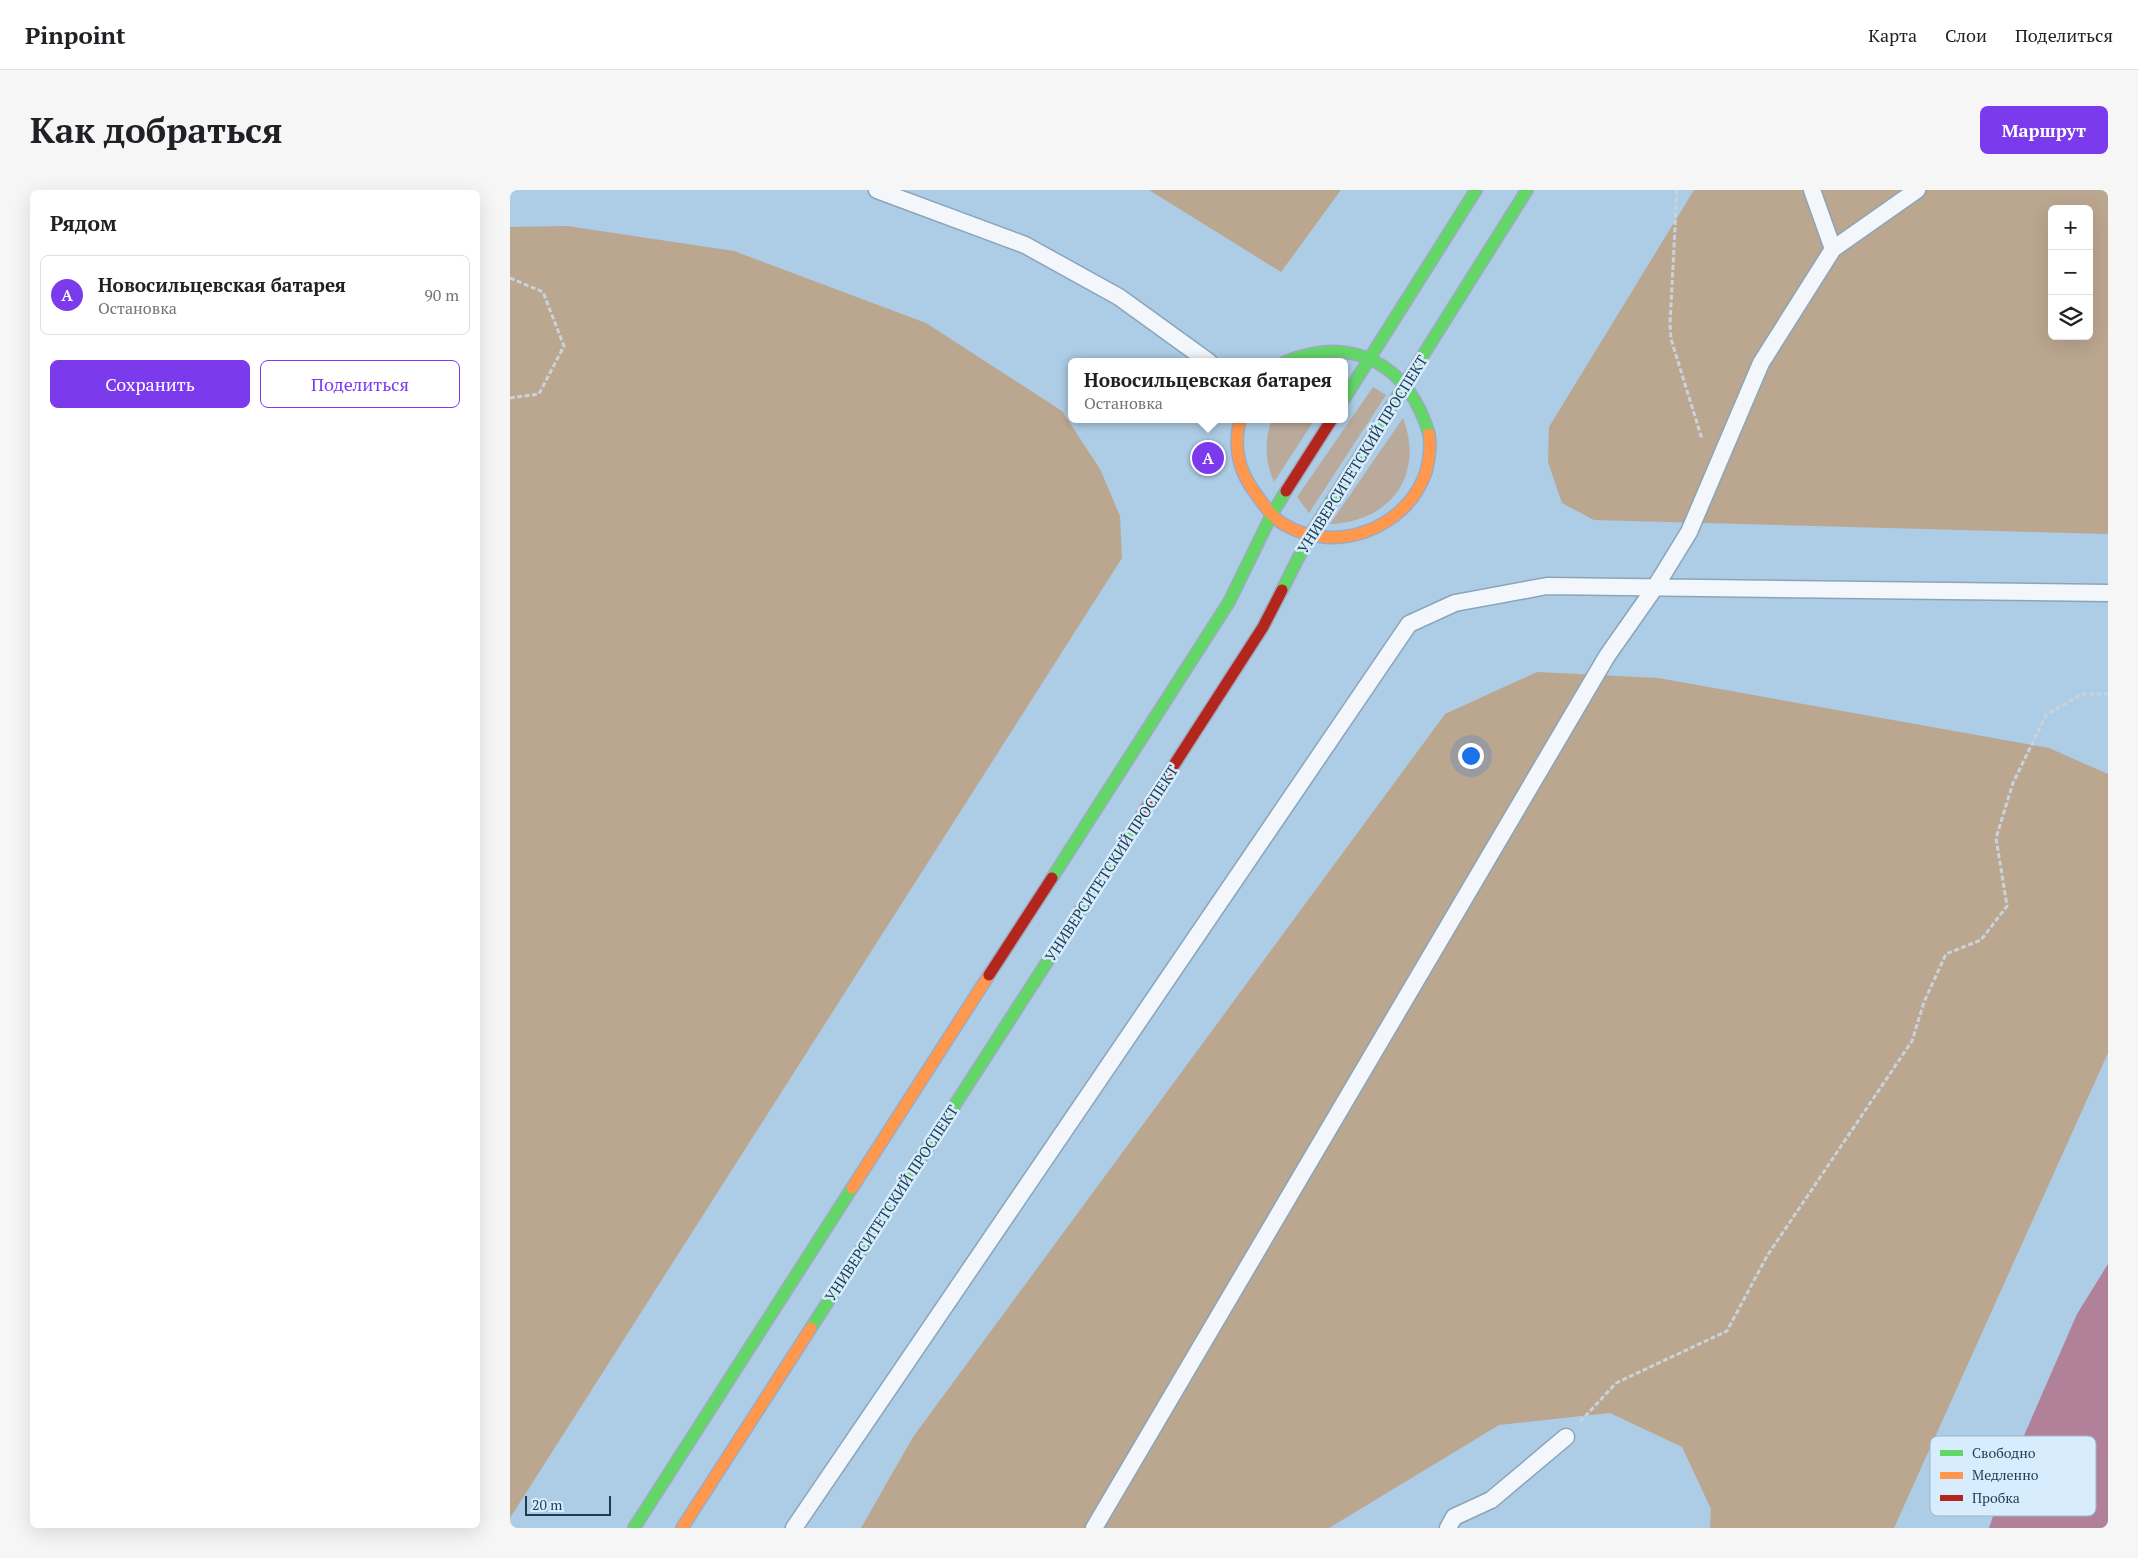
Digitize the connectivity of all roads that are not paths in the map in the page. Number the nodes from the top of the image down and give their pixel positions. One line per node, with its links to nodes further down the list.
1 (877, 190): 7 (lane)
2 (1476, 190): 9 (main road)
3 (1527, 190): 10 (main road, УНИВЕРСИТЕТСКИЙ ПРОСПЕКТ)
4 (1812, 190): 6 (lane)
5 (1917, 190): 6 (lane)
6 (1834, 249): 16 (lane)
7 (1204, 358)
8 (1294, 358): 9 (main road)
9 (1370, 360): 10 (main road); 11 (main road)
10 (1405, 384): 15 (main road, УНИВЕРСИТЕТСКИЙ ПРОСПЕКТ); 15 (main road)
11 (1348, 394)
12 (1239, 423): 14 (main road)
13 (1329, 423): 14 (main road)
14 (1272, 514): 15 (main road); 19 (main road)
15 (1310, 534): 20 (main road, УНИВЕРСИТЕТСКИЙ ПРОСПЕКТ)
16 (1654, 589): 17 (lane); 21 (lane); 22 (lane)
17 (2108, 593)
18 (1566, 1437): 23 (lane)
19 (634, 1528)
20 (682, 1528)
21 (794, 1528)
22 (1094, 1528)
23 (1448, 1528)

